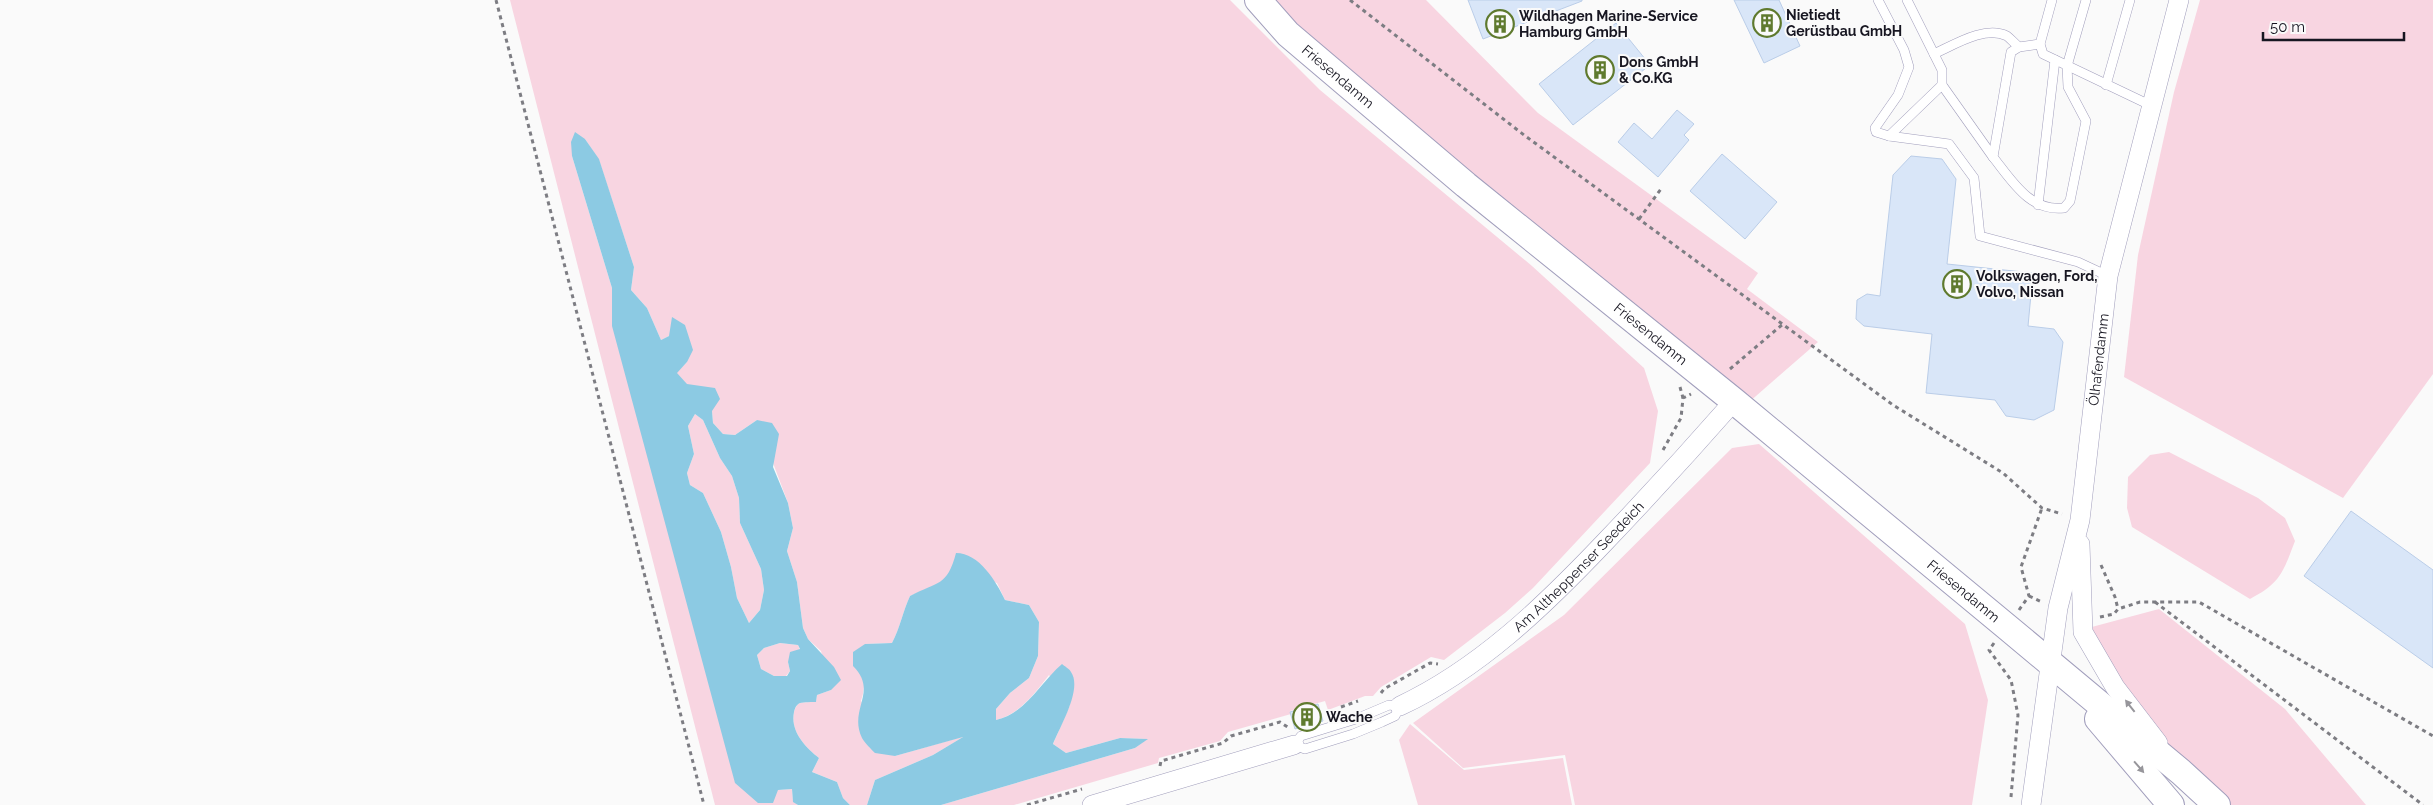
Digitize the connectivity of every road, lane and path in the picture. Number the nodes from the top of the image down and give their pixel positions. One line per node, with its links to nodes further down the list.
1 (496, 0): 37 (path)
2 (1258, 0): 25 (main road, Friesendamm)
3 (1350, 0): 22 (path)
4 (1878, 0): 18 (lane)
5 (1907, 0): 12 (lane)
6 (2052, 0): 10 (lane)
7 (2086, 0): 14 (lane)
8 (2130, 0): 16 (lane)
9 (2179, 0): 17 (street, Ölhafendamm)
10 (2040, 44): 11 (lane); 13 (lane)
11 (2019, 47): 12 (lane); 19 (lane)
12 (1934, 54): 15 (lane)
13 (2055, 60): 14 (lane); 21 (lane)
14 (2067, 66): 16 (lane); 21 (lane)
15 (1942, 85): 18 (lane); 19 (lane)
16 (2106, 85): 17 (lane)
17 (2152, 106): 23 (street, Ölhafendamm)
18 (1889, 136): 23 (lane)
19 (1993, 157): 21 (lane)
20 (1662, 189): 22 (path)
21 (2038, 205)
22 (1639, 219): 24 (path)
23 (2108, 276): 28 (street, Ölhafendamm)
24 (1783, 324): 25 (path); 29 (path)
25 (1712, 384): 26 (main road, Friesendamm); 27 (path)
26 (1734, 401): 29 (main road, Friesendamm); 33 (street, Am Altheppenser Seedeich)
27 (1660, 455)
28 (2080, 520): 30 (street, Ölhafendamm); 36 (street, Friesendamm, one-way to 28)
29 (2007, 627): 30 (main road, Friesendamm); 39 (path)
30 (2050, 663): 36 (main road, Friesendamm); 40 (street, Ölhafendamm); 41 (main road, Friesendamm, one-way to 41)
31 (1444, 664): 32 (path)
32 (1378, 697)
33 (1400, 706): 35 (lane, Am Altheppenser Seedeich); 35 (lane, Am Altheppenser Seedeich)
34 (2433, 736): 43 (path)
35 (1294, 745): 38 (street, Am Altheppenser Seedeich)
36 (2181, 772): 42 (main road, Friesendamm)
37 (704, 805)
38 (1092, 805)
39 (2011, 805)
40 (2031, 805)
41 (2172, 805)
42 (2217, 805)
43 (2424, 805)

